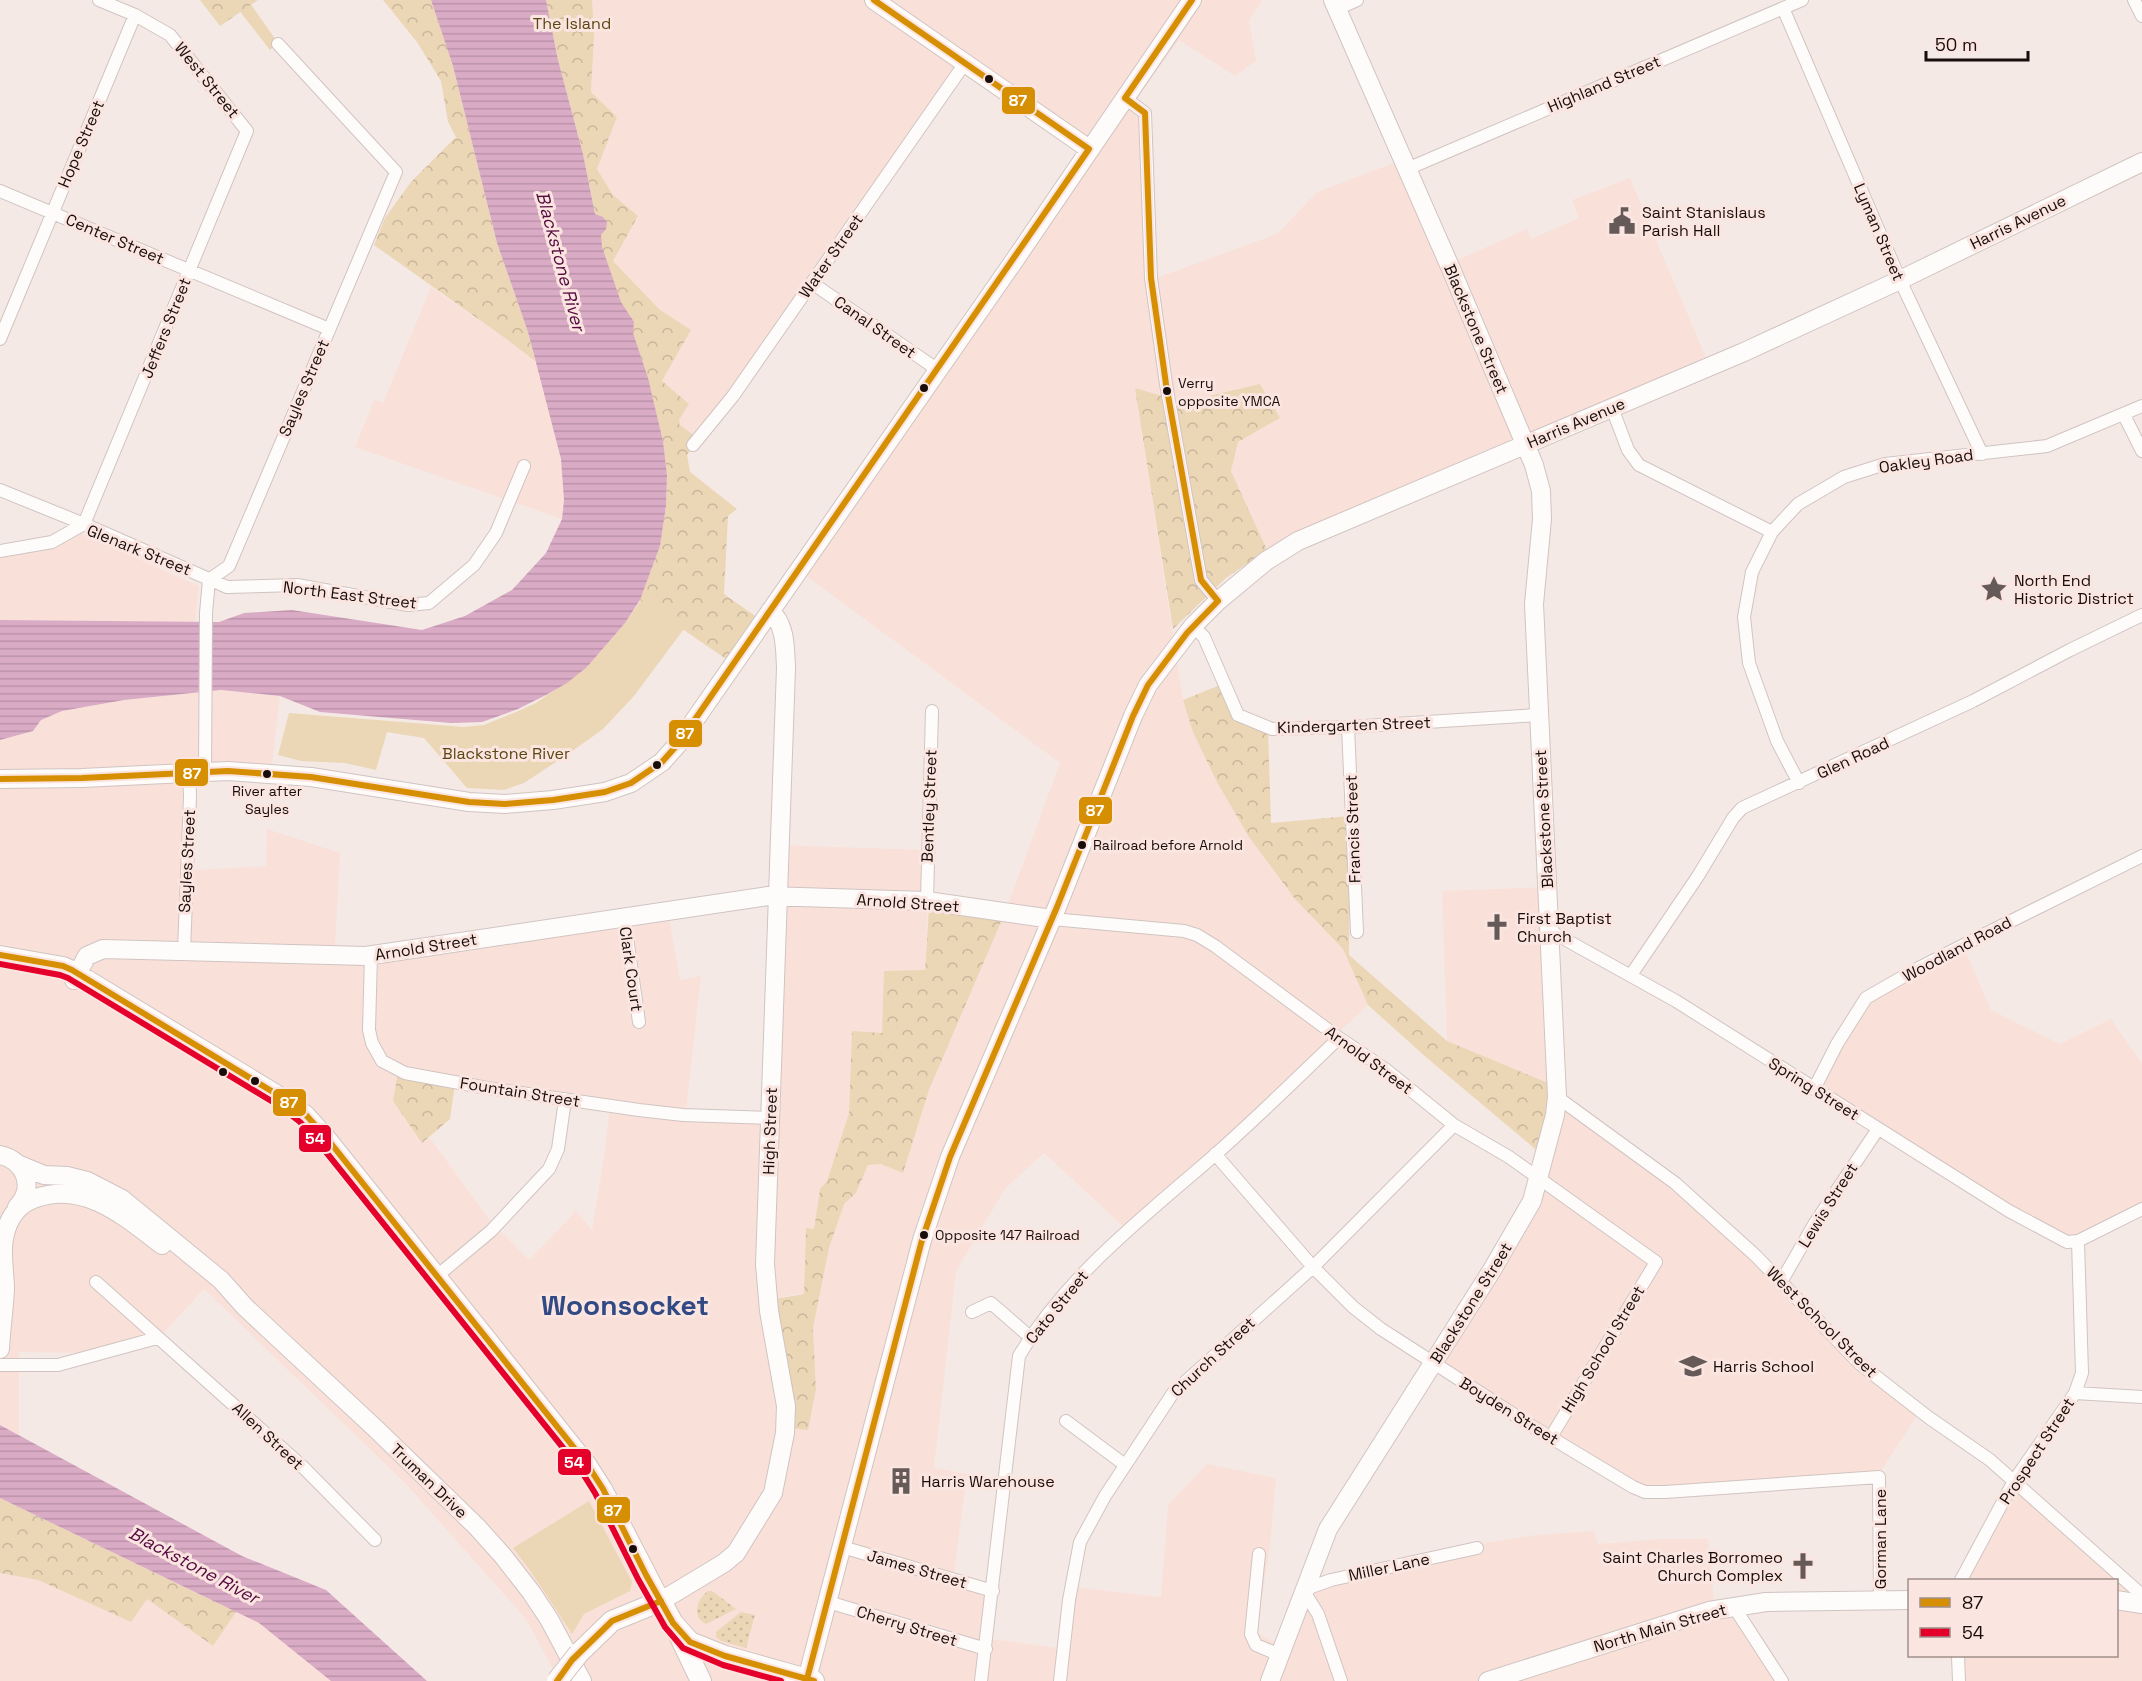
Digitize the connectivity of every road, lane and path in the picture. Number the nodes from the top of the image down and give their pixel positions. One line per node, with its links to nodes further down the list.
1 (99, 0): 9 (street, West Street)
2 (874, 0): 12 (main road)
3 (1192, 0): 13 (main road)
4 (1357, 0): 7 (street)
5 (1802, 0): 8 (street, Highland Street)
6 (2134, 0): 10 (street)
7 (1335, 4): 17 (main road, Blackstone Street)
8 (1782, 8): 17 (street, Highland Street); 21 (street, Lyman Street)
9 (135, 15): 14 (street, West Street); 19 (street, Hope Street)
10 (2142, 16)
11 (278, 44): 23 (street, Sayles Street)
12 (965, 63): 15 (main road); 22 (street, Water Street)
13 (1125, 98): 15 (main road); 39 (street)
14 (248, 131): 20 (street, Jeffers Street)
15 (1089, 149): 25 (main road)
16 (2142, 162): 21 (main road, Harris Avenue)
17 (1407, 169): 29 (main road, Blackstone Street)
18 (0, 191): 19 (street, Center Street)
19 (53, 213): 20 (street, Center Street); 24 (street, Hope Street)
20 (190, 270): 23 (street, Center Street); 35 (street, Jeffers Street)
21 (1900, 280): 27 (main road, Harris Avenue); 32 (street, Lyman Street)
22 (812, 283): 25 (street, Canal Street); 30 (street, Water Street)
23 (330, 329): 38 (street, Sayles Street)
24 (0, 339)
25 (938, 370): 40 (main road)
26 (2142, 406): 28 (street, Oakley Road)
27 (1612, 408): 29 (main road, Harris Avenue); 36 (street)
28 (2124, 415): 31 (street); 32 (street, Oakley Road)
29 (1525, 444): 39 (main road, Harris Avenue); 44 (main road, Blackstone Street)
30 (693, 446)
31 (2142, 451)
32 (1982, 454): 36 (street, Oakley Road)
33 (524, 466): 38 (street, North East Street)
34 (0, 490): 35 (street)
35 (84, 524): 37 (street, Glenark Street); 38 (street, Glenark Street)
36 (1772, 532): 48 (street, Oakley Road)
37 (0, 550)
38 (210, 580): 46 (street, Sayles Street)
39 (1218, 601): 42 (main road, Harris Avenue)
40 (770, 610): 46 (main road); 50 (main road, High Street)
41 (2142, 615): 48 (street, Glen Road)
42 (1190, 630): 45 (street, Kindergarten Street); 53 (main road, Harris Avenue)
43 (932, 711): 51 (street, Bentley Street)
44 (1538, 715): 45 (street, Kindergarten Street); 54 (main road, Blackstone Street)
45 (1348, 727): 55 (street, Francis Street)
46 (197, 771): 47 (main road); 56 (street, Sayles Street)
47 (0, 779)
48 (1799, 783): 60 (street, Glen Road)
49 (2142, 856): 64 (street, Woodland Road)
50 (777, 896): 51 (main road, Arnold Street); 52 (main road, Arnold Street); 67 (main road, High Street)
51 (927, 901): 53 (main road, Arnold Street)
52 (624, 916): 58 (main road, Arnold Street); 62 (street, Clark Court)
53 (1046, 918): 63 (street, Arnold Street); 99 (main road, Harris Avenue)
54 (1550, 931): 60 (street, Spring Street); 65 (main road, Blackstone Street)
55 (1357, 932)
56 (184, 951): 58 (main road, Arnold Street); 61 (main road, Arnold Street)
57 (0, 955): 61 (main road)
58 (371, 955): 66 (street, Fountain Street)
59 (0, 968): 61 (main road)
60 (1631, 975): 64 (street, Spring Street)
61 (81, 979): 80 (main road)
62 (639, 1022)
63 (1339, 1038): 68 (street, Arnold Street); 71 (street, Cato Street)
64 (1814, 1089): 69 (street, Spring Street)
65 (1557, 1097): 73 (main road, Blackstone Street); 82 (street, West School Street)
66 (565, 1100): 67 (street, Fountain Street); 80 (street)
67 (770, 1118): 109 (main road, High Street)
68 (1454, 1125): 73 (street, Arnold Street); 79 (street, Church Street)
69 (1878, 1130): 77 (street, Spring Street); 82 (street, Lewis Street)
70 (1, 1154): 72 (main road, Truman Drive)
71 (1215, 1154): 79 (street, Boyden Street); 86 (street, Cato Street)
72 (20, 1165): 74 (main road); 83 (main road, Truman Drive)
73 (1539, 1178): 78 (street, Arnold Street); 89 (main road, Blackstone Street)
74 (18, 1207): 76 (main road, Truman Drive); 83 (main road, Truman Drive); 85 (main road)
75 (2142, 1209): 77 (street)
76 (0, 1215)
77 (2078, 1241): 91 (street, Prospect Street)
78 (1656, 1262): 94 (street, High School Street)
79 (1313, 1267): 89 (street, Boyden Street); 95 (street, Church Street)
80 (437, 1276): 109 (main road)
81 (96, 1282): 87 (street, Allen Street)
82 (1781, 1282): 97 (street, West School Street)
83 (245, 1307): 120 (main road, Truman Drive)
84 (972, 1312): 86 (street)
85 (1, 1313): 88 (main road)
86 (1030, 1336): 104 (street, Cato Street)
87 (158, 1338): 90 (street); 98 (street, Allen Street)
88 (0, 1348)
89 (1433, 1363): 94 (street, Boyden Street); 103 (main road, Blackstone Street)
90 (0, 1365)
91 (2075, 1393): 92 (street); 97 (street, Prospect Street)
92 (2142, 1397)
93 (1066, 1421): 95 (street)
94 (1551, 1437): 96 (street, Boyden Street)
95 (1125, 1465): 123 (street, Church Street)
96 (1879, 1477): 108 (street, Gorman Lane)
97 (2014, 1481): 102 (street, Prospect Street); 105 (street, West School Street)
98 (375, 1540)
99 (842, 1547): 104 (street, James Street); 110 (main road, Harris Avenue)
100 (1477, 1548): 103 (street, Miller Lane)
101 (1259, 1554): 115 (street)
102 (1962, 1579)
103 (1303, 1590): 115 (main road, Blackstone Street); 125 (street)
104 (993, 1591): 114 (street, Cato Street)
105 (2142, 1595)
106 (1908, 1600): 108 (main road, North Main Street)
107 (2118, 1600): 111 (main road)
108 (1880, 1601): 112 (main road, North Main Street)
109 (661, 1602): 113 (main road); 119 (main road, bridge)
110 (828, 1602): 114 (street, Cherry Street); 118 (main road, Harris Avenue)
111 (2142, 1604)
112 (1734, 1607): 126 (main road, North Main Street); 127 (street)
113 (673, 1623): 116 (main road); 121 (main road)
114 (986, 1649): 122 (street, Cato Street)
115 (1280, 1654): 124 (main road, Blackstone Street)
116 (725, 1656): 118 (main road); 121 (main road)
117 (1958, 1657): 128 (street)
118 (811, 1680)
119 (557, 1681)
120 (582, 1681)
121 (701, 1681)
122 (981, 1681)
123 (1060, 1681)
124 (1270, 1681)
125 (1341, 1681)
126 (1488, 1681)
127 (1782, 1681)
128 (1959, 1681)

